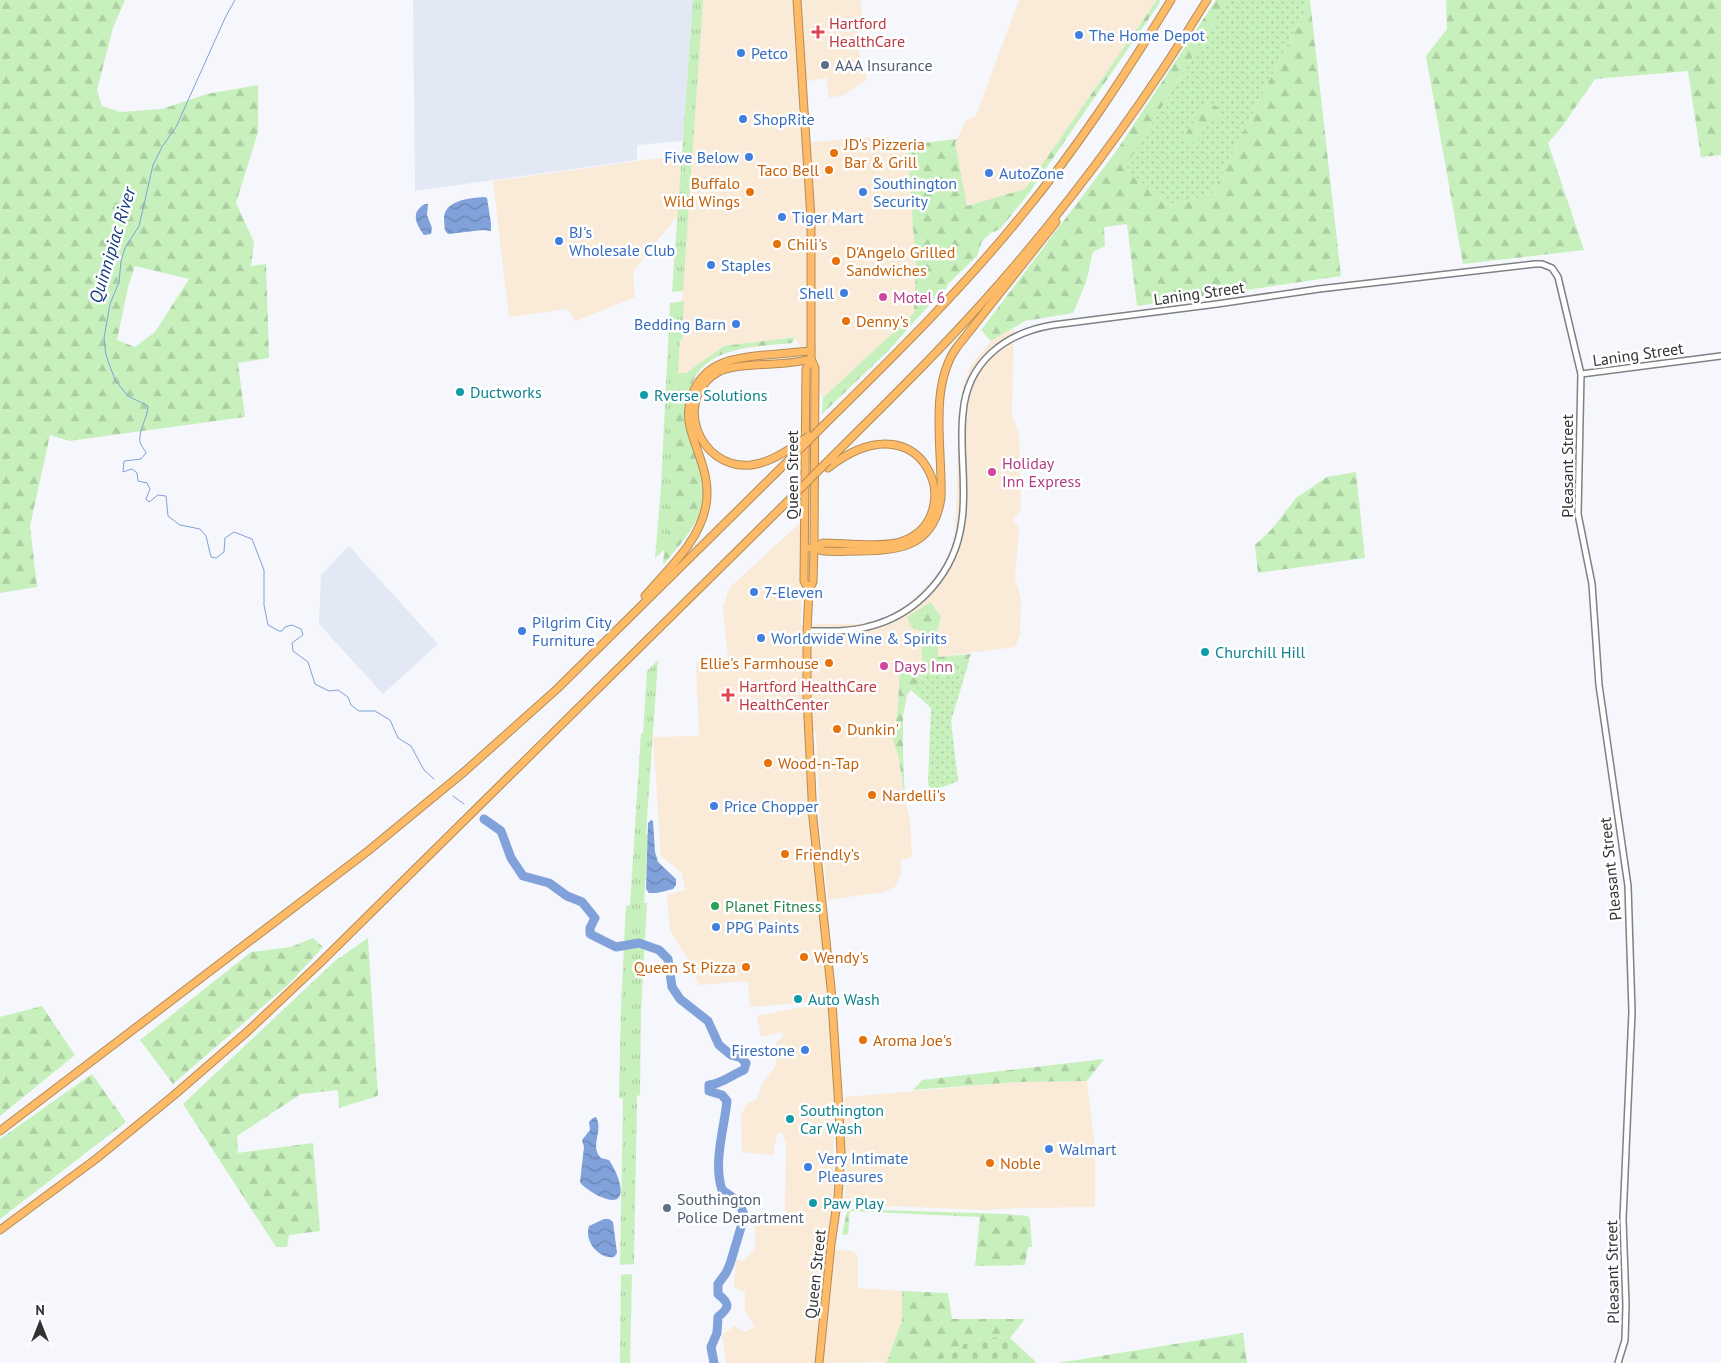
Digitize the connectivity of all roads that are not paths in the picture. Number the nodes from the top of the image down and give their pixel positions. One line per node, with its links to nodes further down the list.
1 (797, 0): 5 (highway, Queen Street)
2 (1171, 0): 8 (highway)
3 (1207, 0): 4 (highway)
4 (1104, 152): 9 (highway); 11 (highway)
5 (811, 355): 8 (highway, bridge); 10 (highway, Queen Street); 11 (highway, Queen Street); 13 (highway)
6 (1721, 356): 7 (street, Laning Street)
7 (1580, 374): 14 (street, Laning Street); 18 (street, Pleasant Street)
8 (827, 422): 13 (highway, bridge)
9 (828, 465): 11 (highway); 16 (highway, bridge)
10 (805, 548): 11 (highway); 12 (highway, Queen Street)
11 (814, 548): 12 (highway, Queen Street)
12 (809, 590): 14 (highway, Queen Street)
13 (646, 598): 15 (highway)
14 (807, 631): 17 (highway, Queen Street)
15 (0, 1131)
16 (0, 1230)
17 (818, 1363)
18 (1618, 1363)

